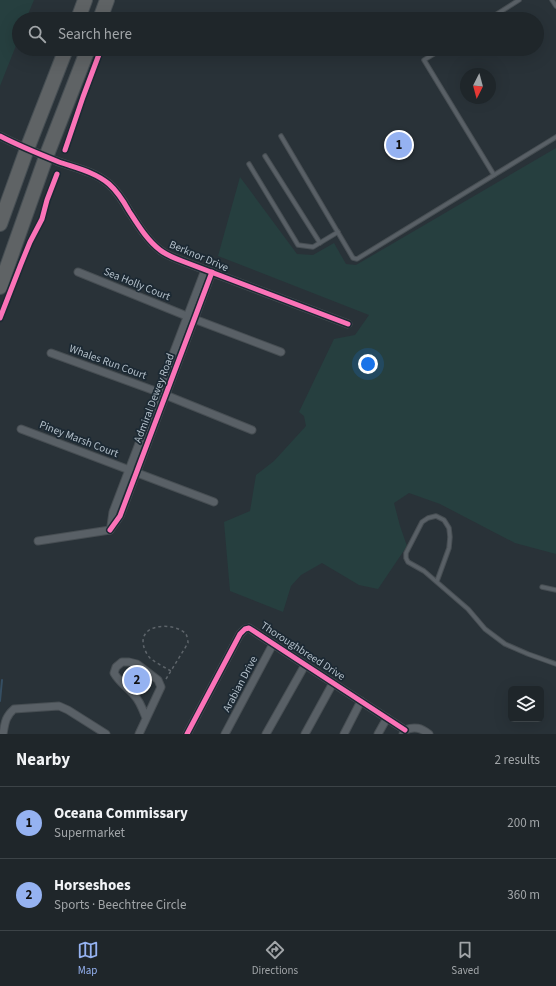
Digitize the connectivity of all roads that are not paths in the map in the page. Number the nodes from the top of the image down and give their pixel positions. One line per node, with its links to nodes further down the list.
1 (85, 0): 6 (highway)
2 (108, 0): 7 (highway)
3 (519, 0): 8 (lane)
4 (552, 0): 5 (lane)
5 (556, 6)
6 (81, 12)
7 (103, 12)
8 (500, 12)
9 (63, 56): 15 (highway)
10 (85, 56): 17 (highway)
11 (431, 56): 19 (lane)
12 (0, 136): 15 (street, Berknor Drive)
13 (280, 136): 21 (lane)
14 (556, 137): 19 (lane)
15 (27, 149): 17 (street, Berknor Drive); 20 (highway)
16 (265, 156): 22 (lane)
17 (46, 157): 23 (street, Berknor Drive); 25 (highway)
18 (249, 164): 22 (lane)
19 (494, 175): 21 (lane)
20 (0, 224)
21 (338, 232): 22 (lane)
22 (320, 243)
23 (209, 271): 26 (street, Admiral Dewey Road); 27 (street, Berknor Drive)
24 (78, 272): 26 (street, Sea Holly Court)
25 (0, 287)
26 (191, 318): 28 (street, Sea Holly Court); 30 (street, Admiral Dewey Road)
27 (348, 324)
28 (281, 352)
29 (51, 353): 30 (street, Whales Run Court)
30 (162, 394): 32 (street, Whales Run Court); 33 (street, Admiral Dewey Road)
31 (21, 429): 33 (street, Piney Marsh Court)
32 (252, 430)
33 (133, 471): 34 (street, Piney Marsh Court); 35 (street, Admiral Dewey Road)
34 (214, 502)
35 (38, 541)
36 (437, 581): 36 (lane); 40 (lane)
37 (542, 587): 38 (lane)
38 (556, 590)
39 (273, 644): 41 (street, Thoroughbreed Drive); 50 (street, Thoroughbreed Drive); 51 (street, Arabian Drive)
40 (556, 664)
41 (305, 665): 42 (street, Thoroughbreed Drive); 52 (street)
42 (332, 682): 43 (street, Thoroughbreed Drive); 53 (street)
43 (361, 701): 45 (street, Thoroughbreed Drive); 54 (street)
44 (146, 718): 44 (street); 49 (street)
45 (387, 718): 46 (street, Thoroughbreed Drive); 55 (street)
46 (404, 732): 56 (street, Thoroughbreed Drive)
47 (3, 734): 48 (street)
48 (106, 734)
49 (138, 734)
50 (187, 734)
51 (225, 734)
52 (266, 734)
53 (305, 734)
54 (344, 734)
55 (378, 734)
56 (429, 734)

